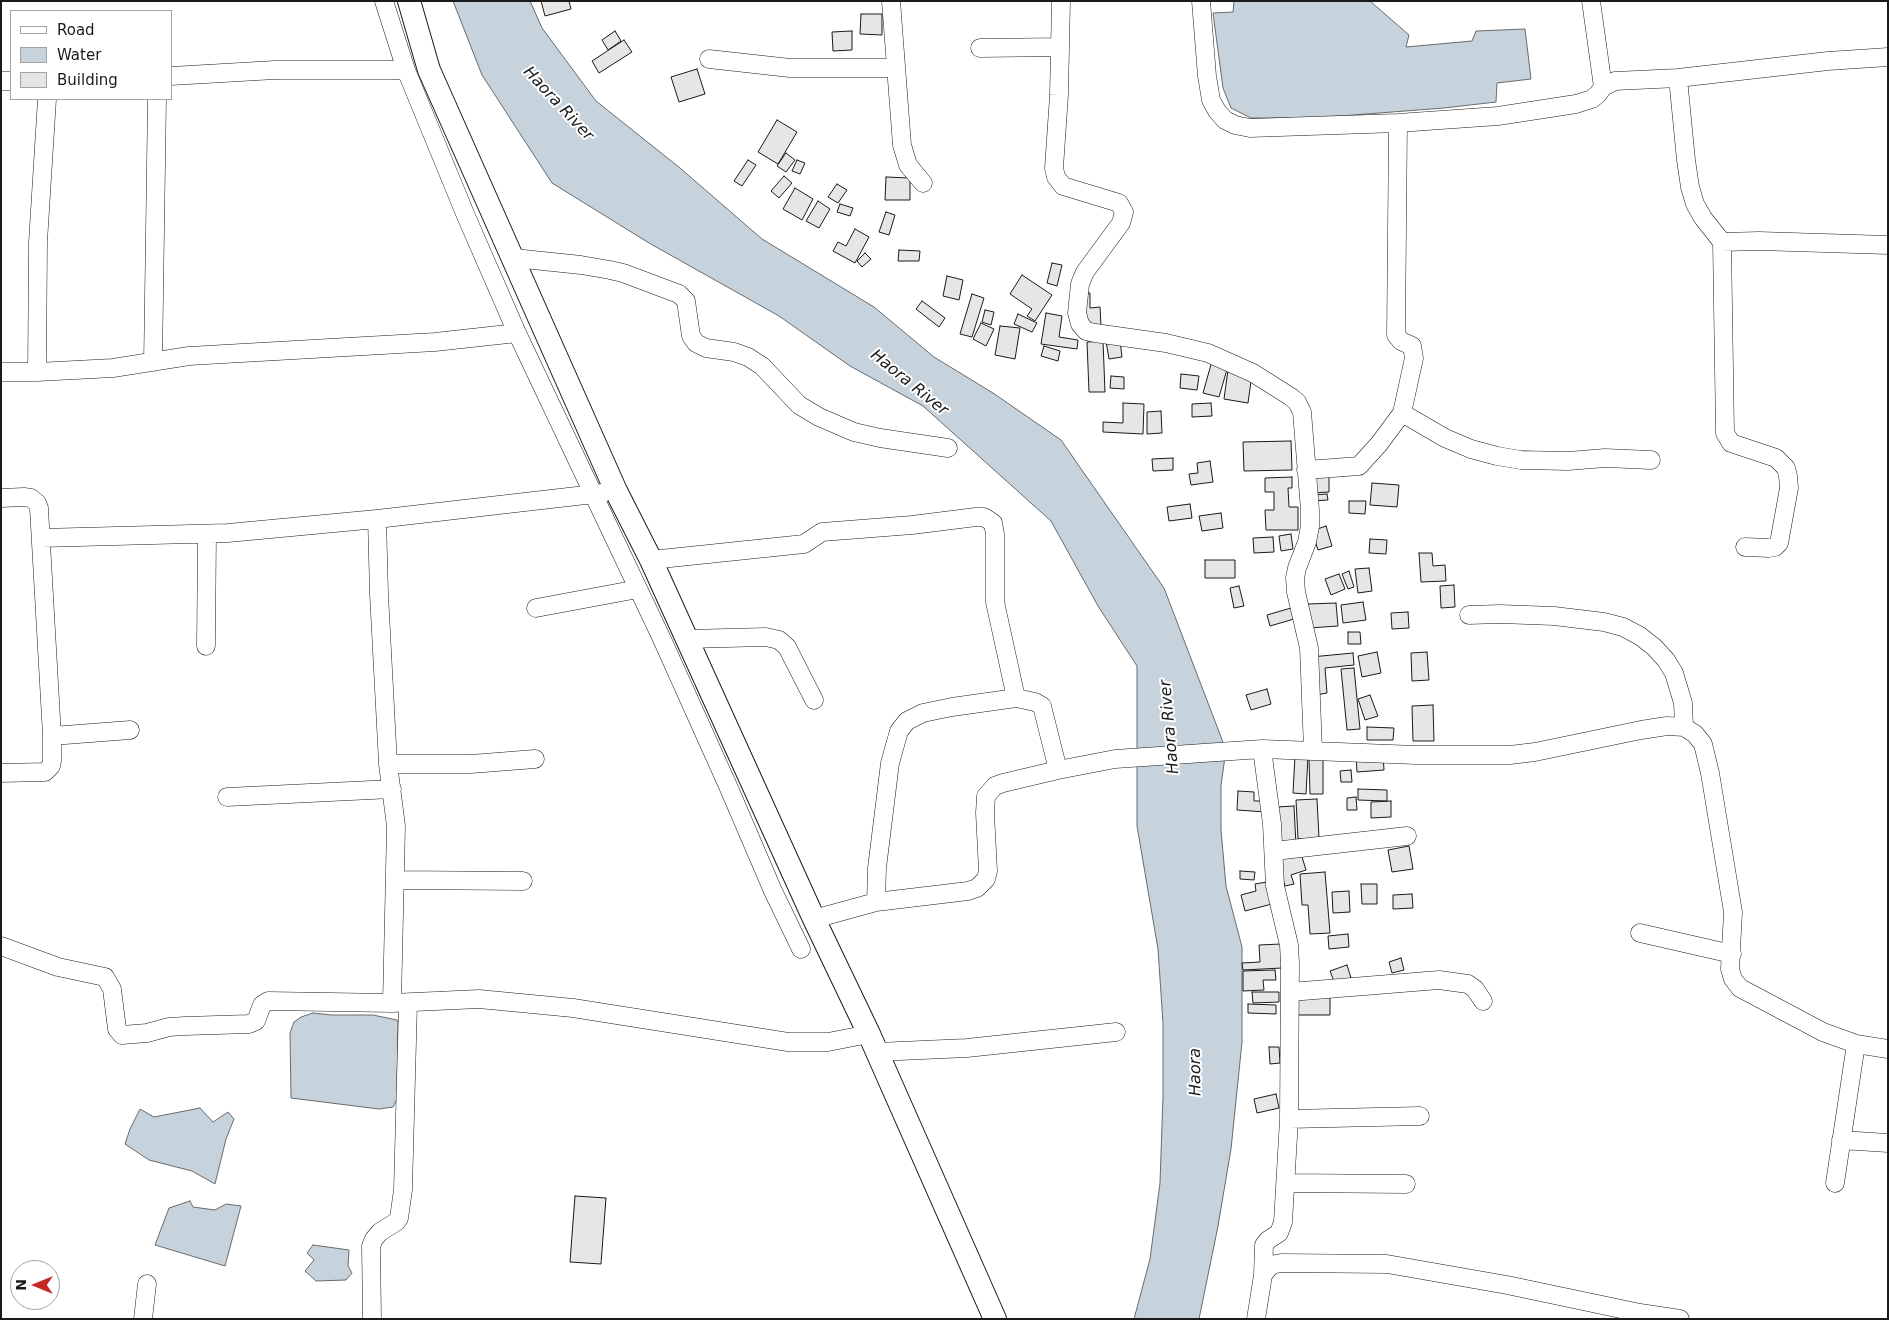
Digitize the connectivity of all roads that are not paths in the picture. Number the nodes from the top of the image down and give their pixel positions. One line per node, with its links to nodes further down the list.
1 (384, 1): 12 (street)
2 (409, 1): 22 (main road)
3 (890, 1): 11 (street)
4 (1061, 1): 7 (street)
5 (1201, 1): 18 (street)
6 (1591, 1): 15 (street)
7 (1060, 46): 8 (street); 30 (street)
8 (980, 48)
9 (1888, 57): 14 (street)
10 (709, 59): 11 (street)
11 (896, 68): 19 (street)
12 (406, 70): 13 (street); 23 (street)
13 (172, 76)
14 (1678, 78): 15 (street); 20 (street)
15 (1603, 87): 18 (street)
16 (47, 100): 26 (street)
17 (157, 100): 24 (street)
18 (1398, 123): 27 (street)
19 (923, 183)
20 (1722, 242): 21 (street); 37 (street)
21 (1888, 245)
22 (514, 258): 28 (street); 31 (main road)
23 (517, 333): 24 (street); 32 (street)
24 (153, 362): 26 (street)
25 (1, 372): 26 (street)
26 (37, 372)
27 (1402, 413): 29 (street); 30 (street)
28 (948, 448)
29 (1652, 460)
30 (1306, 470): 50 (street)
31 (616, 492): 32 (street); 38 (main road)
32 (592, 494): 34 (street); 39 (street)
33 (1, 498): 36 (street)
34 (378, 519): 35 (street); 52 (street)
35 (207, 534): 36 (street); 43 (street)
36 (41, 538): 48 (street)
37 (1745, 546)
38 (651, 560): 42 (main road); 44 (street)
39 (638, 589): 40 (street); 65 (street)
40 (536, 608)
41 (1469, 615): 46 (street)
42 (687, 639): 45 (street); 62 (main road)
43 (206, 646)
44 (1016, 698): 53 (street); 61 (street)
45 (814, 700)
46 (1684, 727): 50 (street); 66 (street)
47 (130, 730): 48 (street)
48 (52, 736): 54 (street)
49 (1262, 749): 50 (street); 53 (street); 58 (street)
50 (1312, 750)
51 (535, 759): 52 (street)
52 (388, 764): 55 (street)
53 (1058, 770): 61 (street)
54 (1, 773)
55 (392, 789): 56 (street); 59 (street)
56 (227, 797)
57 (1407, 836): 58 (street)
58 (1274, 852): 67 (street)
59 (395, 880): 60 (street); 69 (street)
60 (523, 881)
61 (876, 902): 62 (street)
62 (814, 919): 71 (main road)
63 (1640, 933): 66 (street)
64 (1, 946): 69 (street)
65 (801, 949)
66 (1732, 954): 72 (street)
67 (1290, 992): 68 (street); 75 (street)
68 (1482, 1001)
69 (400, 1003): 71 (street); 84 (street)
70 (1116, 1032): 71 (street)
71 (873, 1043): 85 (main road)
72 (1856, 1044): 73 (street); 76 (street)
73 (1888, 1049)
74 (1420, 1116): 75 (street)
75 (1289, 1119): 78 (street)
76 (1841, 1140): 77 (street); 79 (street)
77 (1888, 1143)
78 (1286, 1183): 80 (street); 81 (street)
79 (1835, 1183)
80 (1406, 1184)
81 (1262, 1275): 86 (street); 87 (street)
82 (146, 1284): 83 (street)
83 (142, 1319)
84 (372, 1319)
85 (995, 1319)
86 (1256, 1319)
87 (1680, 1319)

